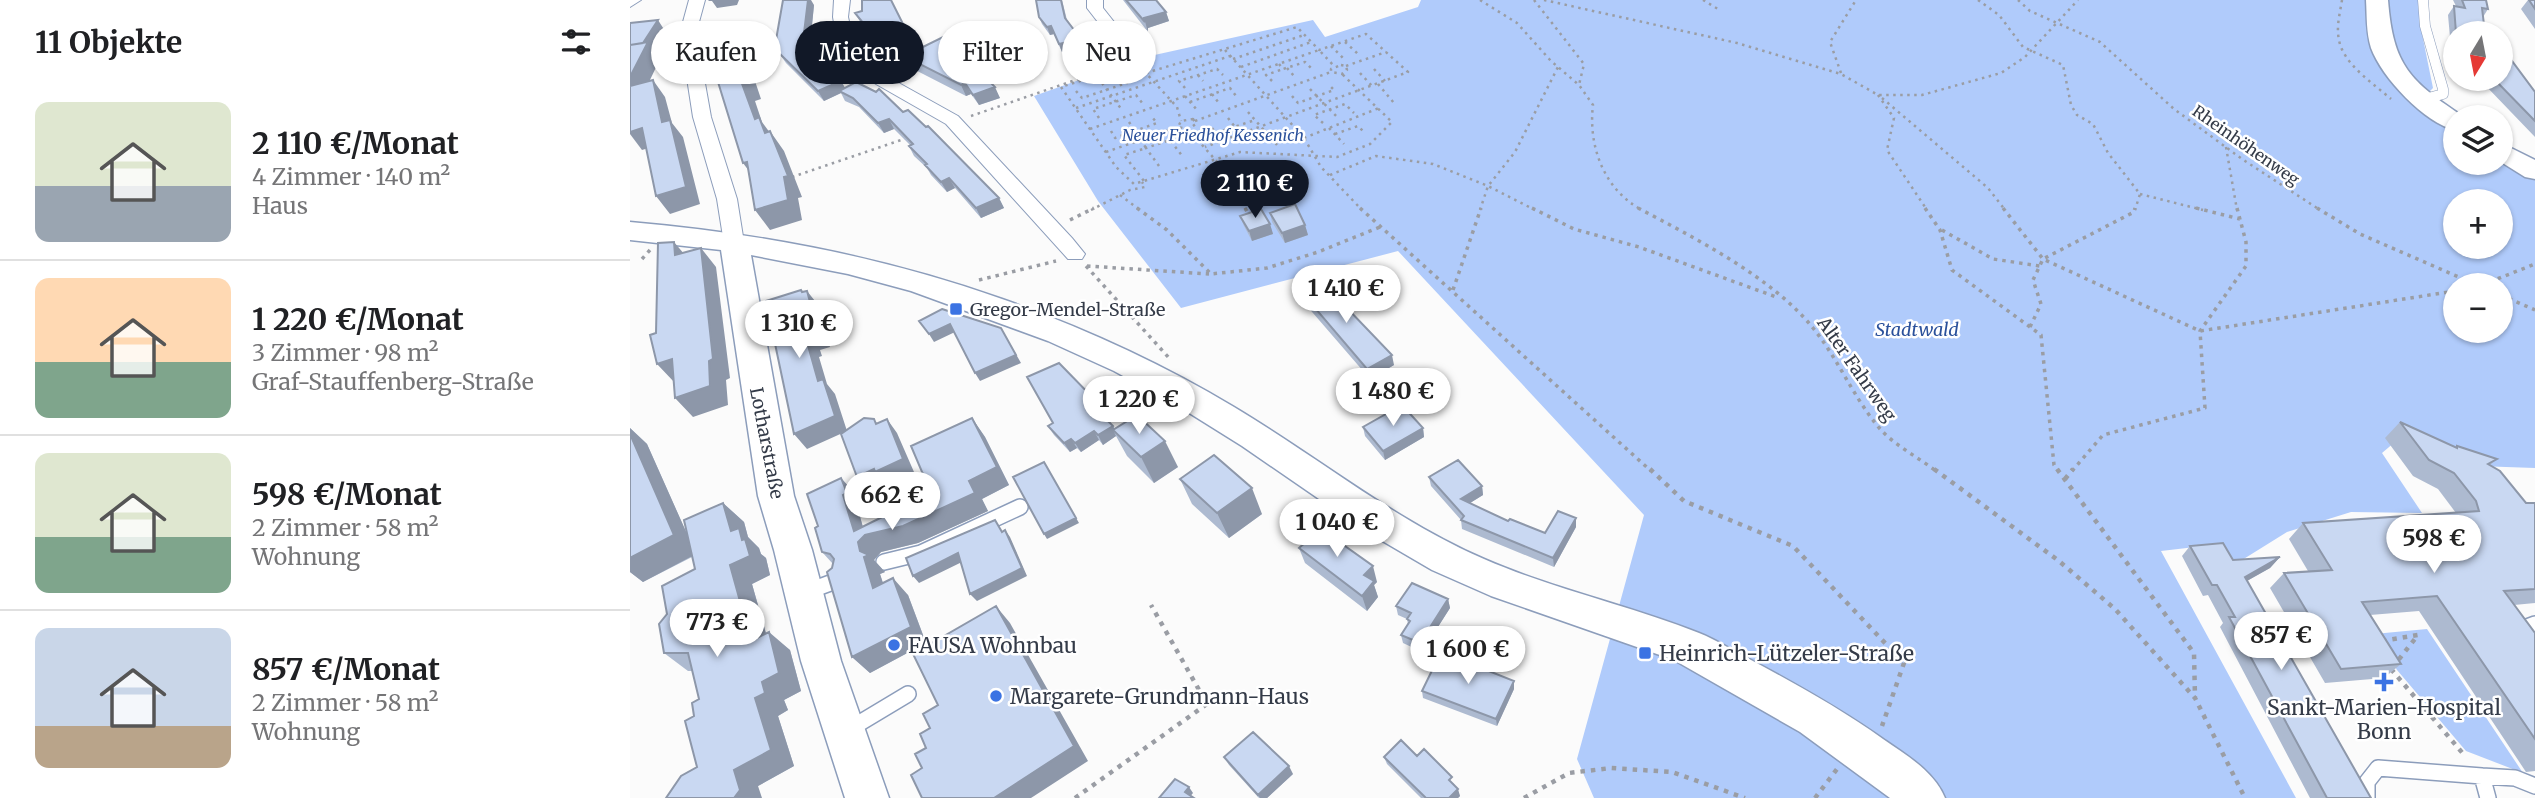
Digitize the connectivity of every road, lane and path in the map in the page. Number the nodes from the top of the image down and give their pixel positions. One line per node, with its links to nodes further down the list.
1 (697, 0): 144 (street, Lotharstraße)
2 (842, 0): 100 (street)
3 (1096, 0): 15 (street)
4 (1480, 0): 35 (path, Alter Fahrweg)
5 (1534, 0): 61 (path)
6 (1544, 0): 44 (path)
7 (1703, 0): 14 (path)
8 (1856, 0): 44 (path)
9 (1978, 0): 25 (path)
10 (2018, 0): 16 (path, Rheinhöhenweg)
11 (2078, 0): 16 (path)
12 (2377, 0): 76 (street)
13 (2423, 0): 76 (lane)
14 (1718, 9)
15 (1105, 21)
16 (2057, 24): 25 (path); 120 (path, Rheinhöhenweg)
17 (1281, 32): 18 (path); 19 (path); 23 (path)
18 (1304, 35): 19 (path); 20 (path)
19 (1289, 40): 28 (path)
20 (1311, 42): 24 (path); 34 (path)
21 (1345, 42): 22 (path); 26 (path); 27 (path)
22 (1331, 46): 24 (path); 29 (path)
23 (1224, 50): 28 (path); 39 (path)
24 (1319, 50): 30 (path); 32 (path)
25 (2031, 51): 69 (path); 136 (path)
26 (1386, 52): 33 (path); 52 (path)
27 (1358, 54)
28 (1231, 57): 31 (path); 34 (path)
29 (1343, 58)
30 (1279, 64): 36 (path); 47 (path)
31 (1202, 65): 40 (path); 49 (path)
32 (1334, 66): 33 (path); 41 (path)
33 (1346, 66): 42 (path)
34 (1240, 67): 47 (path)
35 (1558, 67): 61 (path, Alter Fahrweg); 134 (path)
36 (1285, 69): 37 (path); 48 (path); 51 (path)
37 (1312, 69)
38 (1374, 69): 52 (path)
39 (1156, 70)
40 (1207, 72): 45 (path); 46 (path)
41 (1331, 72): 42 (path); 73 (path)
42 (1342, 74): 66 (path)
43 (1360, 74): 62 (path)
44 (1841, 74): 69 (path)
45 (1198, 75): 50 (path); 63 (path)
46 (1223, 75)
47 (1246, 75): 71 (path); 73 (path)
48 (1294, 76)
49 (1156, 81)
50 (1203, 81)
51 (1272, 81)
52 (1385, 81): 60 (path)
53 (1067, 84): 100 (path)
54 (1070, 84): 84 (path)
55 (1103, 84): 65 (path)
56 (1124, 84): 65 (path)
57 (1148, 84): 70 (path)
58 (1156, 84): 77 (path)
59 (1328, 84): 75 (path)
60 (1378, 84): 62 (path); 82 (path)
61 (1579, 85): 158 (path, Alter Fahrweg)
62 (1372, 86): 66 (path)
63 (1185, 88)
64 (1310, 89): 75 (path)
65 (1107, 90): 67 (path); 70 (path)
66 (1360, 90): 81 (path); 85 (path)
67 (1076, 91)
68 (1212, 94): 72 (path); 79 (path); 80 (path)
69 (1878, 95): 142 (path); 146 (path)
70 (1111, 96): 78 (path); 84 (path)
71 (1185, 96): 77 (path); 79 (path)
72 (1236, 96)
73 (1266, 96): 93 (path); 99 (path)
74 (1292, 96): 75 (path)
75 (1317, 96): 81 (path)
76 (2425, 99): 91 (street)
77 (1171, 101): 98 (path); 108 (path)
78 (1116, 102): 83 (path); 86 (path); 94 (path)
79 (1190, 102): 87 (path)
80 (1218, 102)
81 (1323, 103): 88 (path); 93 (path)
82 (1394, 103)
83 (1143, 104)
84 (1076, 108): 108 (path)
85 (1379, 108): 107 (path); 125 (path)
86 (1122, 110)
87 (1197, 110)
88 (1329, 110): 90 (path); 96 (path); 102 (path)
89 (1248, 112): 97 (path)
90 (1354, 113)
91 (2443, 113)
92 (1152, 117): 111 (path)
93 (1286, 117): 103 (path); 115 (path)
94 (1099, 118)
95 (1228, 118): 105 (path)
96 (1338, 118)
97 (1255, 120): 103 (path); 105 (path)
98 (1181, 121): 99 (path); 104 (path)
99 (1195, 121): 109 (path)
100 (954, 122): 141 (street)
101 (1129, 122): 111 (path)
102 (1323, 123)
103 (1260, 126): 118 (path); 119 (path)
104 (1178, 127): 109 (path); 116 (path)
105 (1235, 127): 106 (path)
106 (1212, 128)
107 (1329, 128): 113 (path); 115 (path)
108 (1090, 129): 122 (path)
109 (1188, 129): 119 (path)
110 (1111, 131): 111 (path)
111 (1135, 131): 116 (path)
112 (1364, 132): 113 (path)
113 (1335, 134): 117 (path)
114 (909, 137): 132 (path)
115 (1304, 138): 125 (path)
116 (1141, 139): 121 (path); 122 (path)
117 (1344, 144)
118 (1277, 145)
119 (1205, 147): 124 (path)
120 (2226, 147): 138 (path); 150 (path, Rheinhöhenweg)
121 (1146, 148): 123 (path); 127 (path); 133 (path)
122 (1106, 152): 133 (path)
123 (1183, 156)
124 (1214, 158): 125 (path); 133 (path); 135 (path)
125 (1319, 158): 130 (path)
126 (2513, 158): 128 (street)
127 (1159, 166)
128 (2535, 172)
129 (1268, 174): 135 (path)
130 (1329, 175): 134 (path); 140 (path)
131 (1275, 177): 135 (path)
132 (788, 178)
133 (1143, 182): 137 (path)
134 (1488, 186): 154 (path); 158 (path)
135 (1233, 188): 139 (path)
136 (2140, 194): 138 (path); 146 (path)
137 (1120, 195): 141 (path); 152 (path)
138 (2240, 219): 161 (path)
139 (1254, 223)
140 (1380, 227): 152 (path); 154 (path)
141 (1054, 228): 147 (street)
142 (1940, 230): 149 (path); 160 (path)
143 (630, 231): 144 (street)
144 (734, 243): 145 (street); 156 (street, Lotharstraße)
145 (814, 258): 153 (street); 156 (street)
146 (2043, 259): 149 (path); 161 (path)
147 (1080, 260): 152 (path); 153 (path); 162 (path)
148 (2535, 264): 151 (path)
149 (2040, 266): 160 (path)
150 (2452, 273)
151 (2511, 273)
152 (1211, 274)
153 (931, 286): 162 (street)
154 (1453, 290): 177 (path)
155 (2443, 292): 161 (path)
156 (741, 295): 167 (street, Lotharstraße)
157 (2513, 300): 159 (path)
158 (1788, 301): 175 (path, Alter Fahrweg)
159 (2535, 310)
160 (2030, 327): 163 (path)
161 (2200, 331): 163 (path)
162 (1191, 397): 181 (street)
163 (2065, 479): 175 (path)
164 (1020, 507): 165 (lane)
165 (884, 562)
166 (841, 579): 167 (lane)
167 (802, 593): 176 (street, Lotharstraße)
168 (1151, 605): 183 (path)
169 (2535, 624): 172 (lane)
170 (2380, 651): 173 (path)
171 (2386, 660): 173 (path)
172 (2535, 660)
173 (2391, 669): 179 (path)
174 (908, 694): 176 (lane)
175 (2196, 698): 187 (path, Alter Fahrweg)
176 (845, 732): 182 (street, Lotharstraße)
177 (1877, 735)
178 (1838, 766): 186 (path)
179 (2482, 776): 180 (lane); 188 (lane); 189 (lane)
180 (2535, 786)
181 (1903, 791)
182 (867, 798)
183 (1075, 798)
184 (1524, 798): 185 (path)
185 (1745, 798)
186 (1815, 798)
187 (2245, 798)
188 (2367, 798)
189 (2488, 798)

